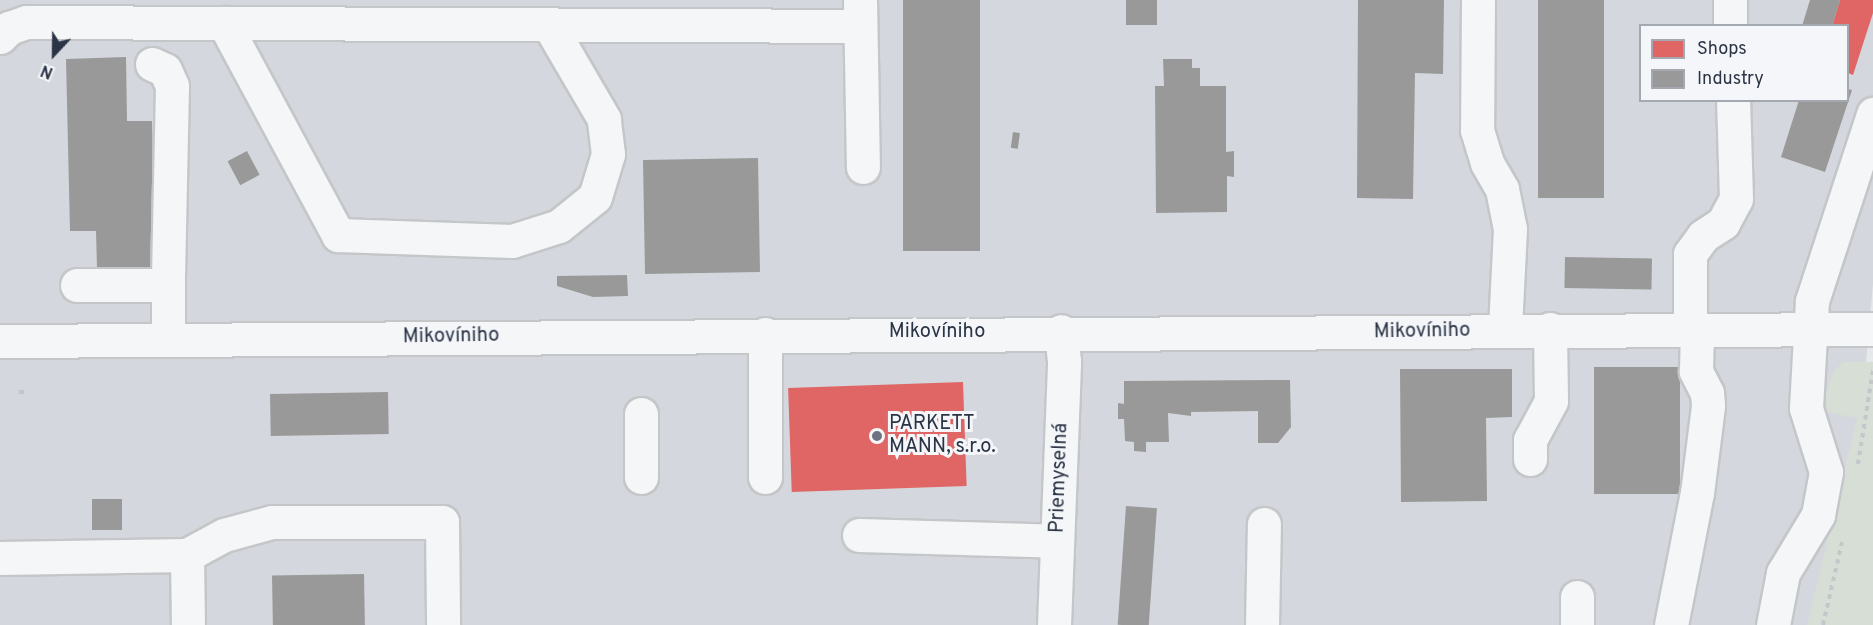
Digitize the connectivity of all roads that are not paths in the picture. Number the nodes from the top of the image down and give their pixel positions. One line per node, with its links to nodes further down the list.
1 (1478, 0): 15 (street)
2 (1730, 0): 5 (street)
3 (860, 13): 6 (street); 11 (street)
4 (224, 23): 6 (street); 6 (street); 7 (street)
5 (1730, 24)
6 (549, 25)
7 (0, 37)
8 (152, 64): 13 (street)
9 (1733, 102): 17 (street)
10 (1873, 114): 14 (street)
11 (862, 167)
12 (77, 285): 13 (street)
13 (168, 285): 21 (street)
14 (1810, 328): 17 (street, Mikovíniho); 18 (street, Mikovíniho); 37 (street)
15 (1504, 329): 16 (street, Mikovíniho); 19 (street, Mikovíniho)
16 (1550, 329): 17 (street, Mikovíniho); 24 (street)
17 (1694, 329): 36 (street)
18 (1873, 329)
19 (1061, 331): 20 (street, Mikovíniho); 29 (street, Priemyselná)
20 (765, 334): 21 (street, Mikovíniho); 26 (street)
21 (168, 339): 22 (street, Mikovíniho)
22 (0, 341)
23 (641, 414): 25 (street)
24 (1530, 459)
25 (641, 477)
26 (765, 477)
27 (1264, 524): 35 (street)
28 (859, 535): 29 (street)
29 (1057, 542): 34 (street, Priemyselná)
30 (187, 555): 31 (street); 32 (street); 33 (street)
31 (0, 558)
32 (188, 625)
33 (443, 625)
34 (1054, 625)
35 (1262, 625)
36 (1671, 625)
37 (1773, 625)

